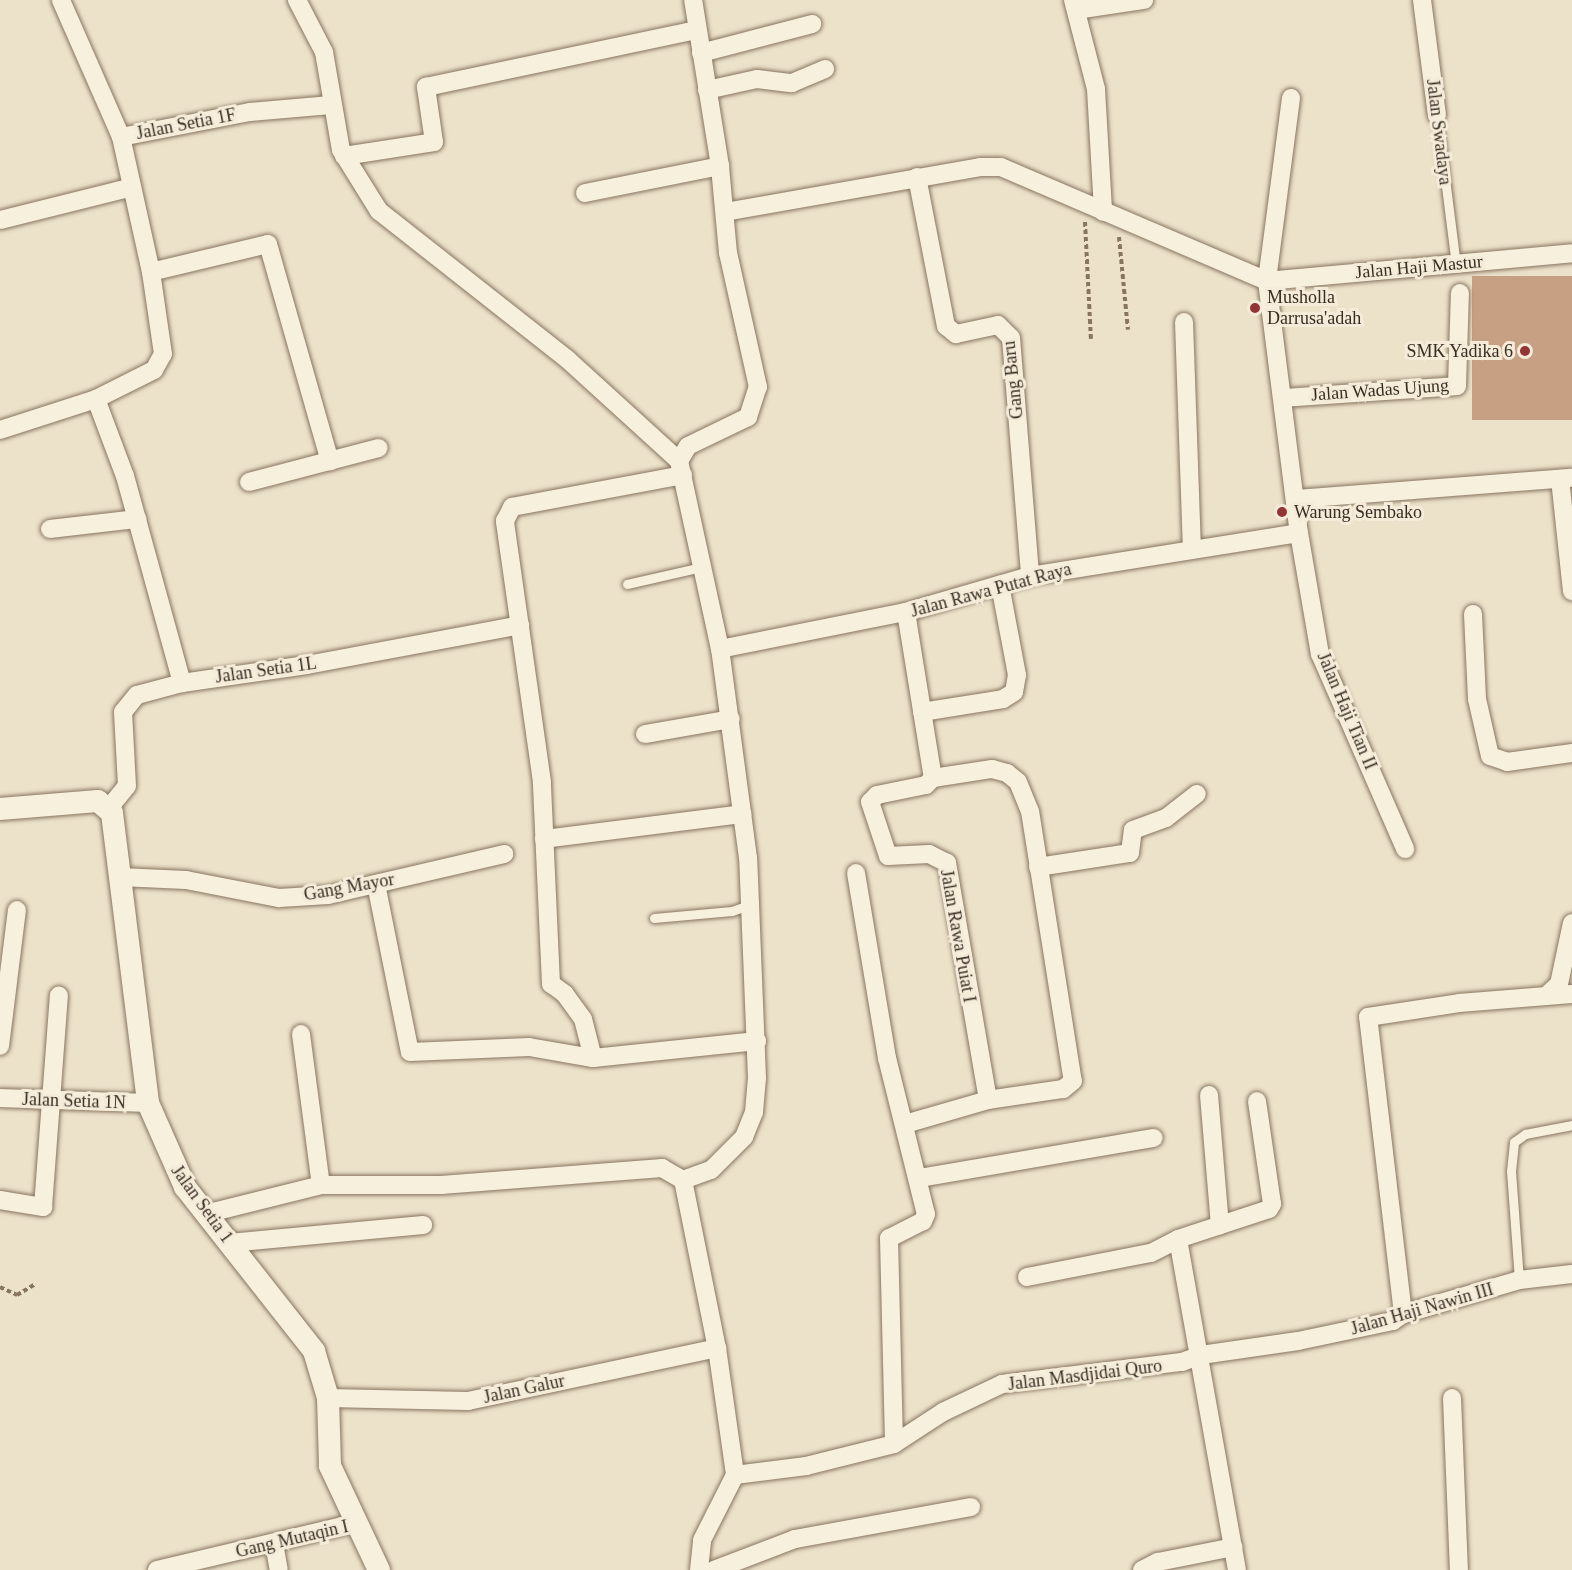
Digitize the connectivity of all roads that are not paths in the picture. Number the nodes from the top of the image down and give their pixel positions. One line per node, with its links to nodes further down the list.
1 (61, 0): 16 (street)
2 (297, 0): 14 (street)
3 (693, 0): 9 (street)
4 (1144, 0): 7 (street)
5 (1422, 0): 6 (street); 15 (street, Jalan Swadaya)
6 (1428, 0)
7 (1075, 5): 23 (street)
8 (812, 24): 10 (street)
9 (697, 30): 10 (street); 17 (street)
10 (701, 54): 12 (street)
11 (825, 69): 12 (street)
12 (707, 90): 18 (street)
13 (1291, 98): 28 (street, Jalan Haji Tian II)
14 (331, 105): 16 (street, Jalan Setia 1F); 17 (street)
15 (1437, 115): 26 (lane, Jalan Swadaya)
16 (120, 137): 20 (street, Jalan Setia 1F)
17 (344, 156): 36 (street)
18 (720, 166): 21 (street); 22 (street)
19 (917, 177): 22 (street); 23 (street); 45 (street, Gang Baru)
20 (132, 187): 24 (street); 27 (street, Jalan Setia 1F)
21 (585, 193)
22 (725, 212): 36 (street)
23 (1110, 215): 28 (street)
24 (0, 220)
25 (1572, 253): 26 (street, Jalan Haji Mastur)
26 (1456, 265): 28 (street, Jalan Haji Mastur)
27 (151, 272): 32 (street, Jalan Setia 1F); 35 (street)
28 (1267, 280): 31 (street, Jalan Haji Tian II)
29 (1460, 293): 31 (street, Jalan Wadas Ujung)
30 (1184, 322): 43 (street)
31 (1283, 398): 39 (street, Jalan Haji Tian II)
32 (96, 399): 33 (street); 40 (street)
33 (0, 430)
34 (379, 448): 35 (street)
35 (330, 461): 38 (street)
36 (681, 468): 44 (street); 51 (street)
37 (1566, 479): 39 (street); 48 (street)
38 (249, 482)
39 (1296, 499): 42 (street, Jalan Haji Tian II)
40 (137, 519): 41 (street); 53 (street)
41 (50, 529)
42 (1299, 532): 43 (street, Jalan Rawa Putat Raya); 64 (street, Jalan Haji Tian II)
43 (1192, 546): 45 (street, Jalan Rawa Putat Raya)
44 (702, 567): 46 (lane); 52 (street)
45 (1030, 576): 47 (street, Jalan Rawa Putat Raya)
46 (627, 584)
47 (1000, 585): 49 (street, Jalan Rawa Putat Raya); 54 (street)
48 (1572, 591)
49 (906, 612): 52 (street, Jalan Rawa Putat Raya); 54 (street)
50 (1473, 614): 57 (street)
51 (520, 625): 53 (street, Jalan Setia 1L); 63 (street)
52 (720, 649): 55 (street)
53 (182, 683): 61 (street, Jalan Setia 1L)
54 (922, 712): 58 (street)
55 (731, 720): 56 (street); 62 (street)
56 (645, 734)
57 (1572, 753)
58 (933, 778): 66 (street, Jalan Rawa Puiat I); 83 (street, Jalan Rawa Puiat I)
59 (1197, 794): 66 (street)
60 (0, 808): 61 (street)
61 (109, 808): 68 (street, Jalan Setia 1)
62 (742, 814): 63 (street); 70 (street)
63 (544, 839): 80 (street)
64 (1405, 849)
65 (504, 854): 69 (street, Gang Mayor)
66 (1038, 867): 83 (street, Jalan Rawa Puiat I)
67 (856, 873): 87 (street)
68 (120, 877): 69 (street, Gang Mayor); 86 (street, Jalan Setia 1)
69 (376, 884): 80 (street)
70 (751, 904): 72 (lane); 78 (street)
71 (17, 910): 79 (street)
72 (654, 918)
73 (1572, 923): 76 (street)
74 (1572, 994): 76 (street)
75 (59, 996): 85 (street)
76 (1545, 996): 102 (street)
77 (301, 1034): 92 (street)
78 (757, 1041): 80 (street); 91 (street)
79 (0, 1046)
80 (593, 1058)
81 (1209, 1095): 96 (street)
82 (0, 1098): 85 (street, Jalan Setia 1N)
83 (988, 1100): 87 (street)
84 (1257, 1101): 96 (street)
85 (50, 1103): 86 (street, Jalan Setia 1N); 93 (street)
86 (148, 1103): 94 (street, Jalan Setia 1)
87 (904, 1124): 90 (street)
88 (1572, 1125): 101 (lane)
89 (1154, 1138): 90 (street)
90 (919, 1178): 107 (street)
91 (683, 1179): 92 (street); 103 (street)
92 (321, 1185): 94 (street)
93 (0, 1200)
94 (205, 1214): 98 (street, Jalan Setia 1)
95 (423, 1225): 98 (street)
96 (1220, 1226): 97 (street)
97 (1178, 1239): 100 (street); 104 (street)
98 (229, 1243): 105 (street, Jalan Setia 1)
99 (1572, 1274): 101 (street, Jalan Haji Nawin III)
100 (1028, 1276)
101 (1519, 1280): 102 (street, Jalan Haji Nawin III)
102 (1403, 1314): 104 (street, Jalan Haji Nawin III)
103 (717, 1348): 105 (street, Jalan Galur); 108 (street)
104 (1201, 1355): 107 (street, Jalan Masdjidai Quro); 112 (street)
105 (328, 1398): 110 (street, Jalan Setia 1)
106 (1452, 1398): 121 (street)
107 (894, 1444): 108 (street, Jalan Masdjidai Quro)
108 (735, 1475): 117 (street)
109 (971, 1507): 113 (street)
110 (356, 1523): 111 (street, Gang Mutaqin I); 116 (street, Jalan Setia 1)
111 (274, 1543): 114 (street, Gang Mutaqin I); 115 (street)
112 (1234, 1547): 119 (street); 120 (street)
113 (758, 1562): 118 (street)
114 (156, 1570)
115 (279, 1570)
116 (379, 1570)
117 (699, 1570)
118 (714, 1570)
119 (1142, 1570)
120 (1237, 1570)
121 (1459, 1570)

